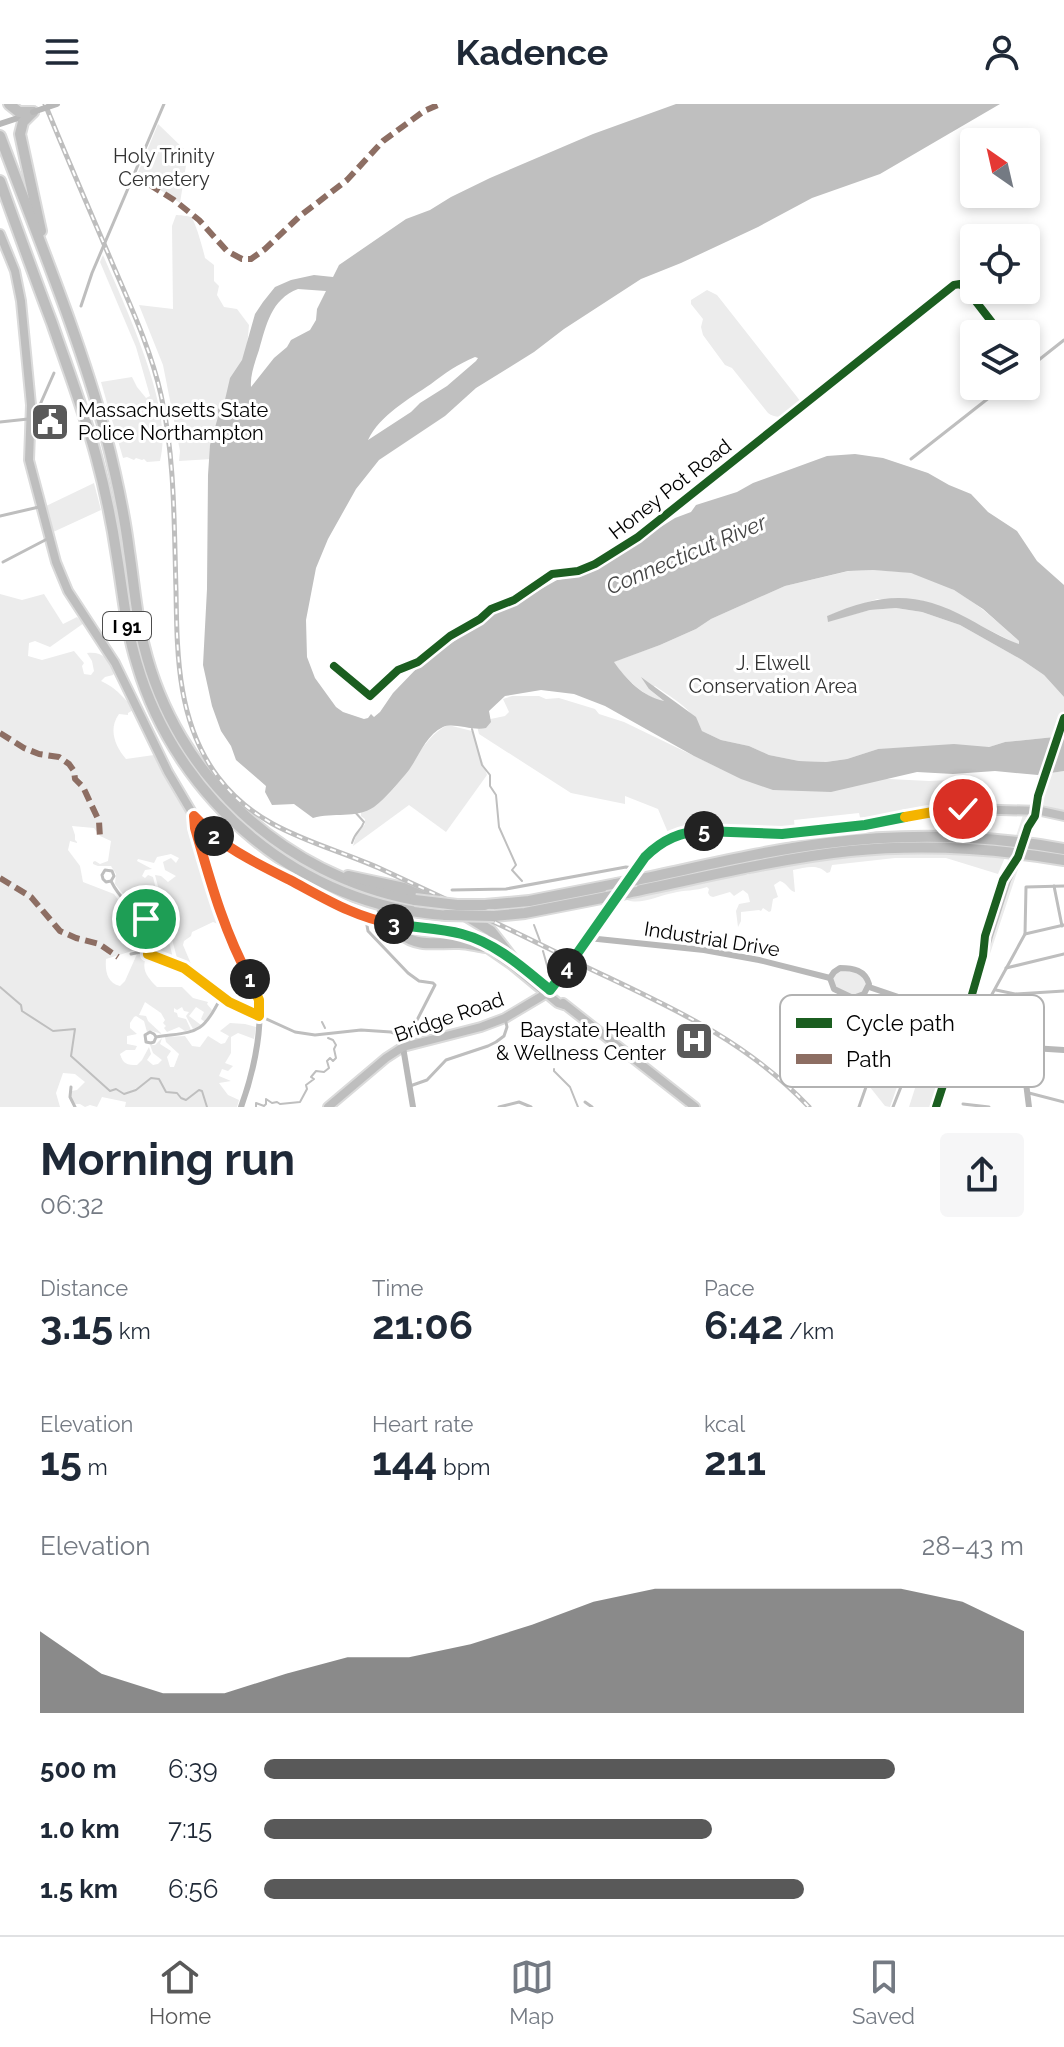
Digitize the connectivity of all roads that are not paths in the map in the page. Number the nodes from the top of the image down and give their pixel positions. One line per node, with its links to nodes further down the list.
1 (8, 104): 4 (highway); 5 (highway)
2 (57, 104): 4 (street, bridge)
3 (164, 104): 11 (street)
4 (33, 112): 5 (street); 6 (highway)
5 (9, 121): 6 (highway)
6 (20, 134): 10 (highway)
7 (0, 136): 10 (highway, I 91)
8 (0, 181): 32 (highway, I 91)
9 (0, 234): 17 (main road)
10 (54, 282): 27 (highway, I 91)
11 (81, 306)
12 (990, 320): 24 (street, Honey Pot Road)
13 (1064, 340): 14 (street)
14 (1040, 358)
15 (54, 373): 17 (street)
16 (986, 400): 19 (street)
17 (30, 415): 18 (street); 20 (main road)
18 (0, 422)
19 (911, 459)
20 (40, 506): 21 (street); 22 (main road)
21 (0, 516)
22 (49, 538): 23 (street); 25 (main road)
23 (3, 562)
24 (334, 666)
25 (194, 816): 38 (main road); 59 (street)
26 (1064, 816): 33 (main road)
27 (266, 834): 33 (highway, I 91, bridge); 47 (highway)
28 (1010, 847): 29 (highway, I 91); 32 (highway, I 91, bridge); 33 (highway, I 91)
29 (1029, 849): 30 (highway, I 91); 31 (highway, I 91)
30 (1064, 849)
31 (1064, 860)
32 (302, 872): 43 (highway, bridge)
33 (636, 874): 37 (street); 42 (main road)
34 (111, 881): 45 (street)
35 (1054, 886): 36 (street); 39 (street); 41 (street)
36 (1064, 886)
37 (452, 890)
38 (367, 918): 40 (main road); 62 (street)
39 (1063, 926): 41 (street)
40 (425, 929): 43 (main road); 47 (main road)
41 (1025, 934): 48 (street)
42 (588, 938): 49 (street, Industrial Drive); 53 (main road)
43 (486, 947): 53 (main road)
44 (131, 954): 45 (street)
45 (148, 954): 58 (street)
46 (1064, 954): 48 (street)
47 (515, 962): 53 (main road)
48 (1006, 968): 51 (street)
49 (830, 978): 50 (street, Industrial Drive); 54 (street, Industrial Drive)
50 (869, 987): 55 (street, Industrial Drive); 56 (street, Industrial Drive)
51 (995, 990): 52 (street); 57 (street)
52 (1064, 991)
53 (548, 992): 60 (main road, Bridge Road); 81 (main road)
54 (846, 995)
55 (863, 995)
56 (895, 995)
57 (992, 995)
58 (221, 997): 59 (street); 61 (street)
59 (259, 1016): 62 (street); 75 (street)
60 (505, 1018): 62 (main road, Bridge Road); 65 (street)
61 (156, 1037)
62 (402, 1042): 65 (street); 76 (main road, Bridge Road)
63 (1044, 1049): 64 (street)
64 (1064, 1050)
65 (410, 1086): 77 (street)
66 (71, 1087): 74 (street)
67 (866, 1087): 82 (street)
68 (901, 1087): 83 (street)
69 (1026, 1087): 70 (street)
70 (1028, 1093): 72 (street); 85 (street)
71 (585, 1102): 80 (street)
72 (1064, 1102)
73 (963, 1104): 84 (street)
74 (75, 1107)
75 (241, 1107)
76 (328, 1107)
77 (413, 1107)
78 (499, 1107): 79 (street)
79 (531, 1107)
80 (592, 1107)
81 (695, 1107)
82 (859, 1107)
83 (893, 1107)
84 (989, 1107)
85 (1029, 1107)

